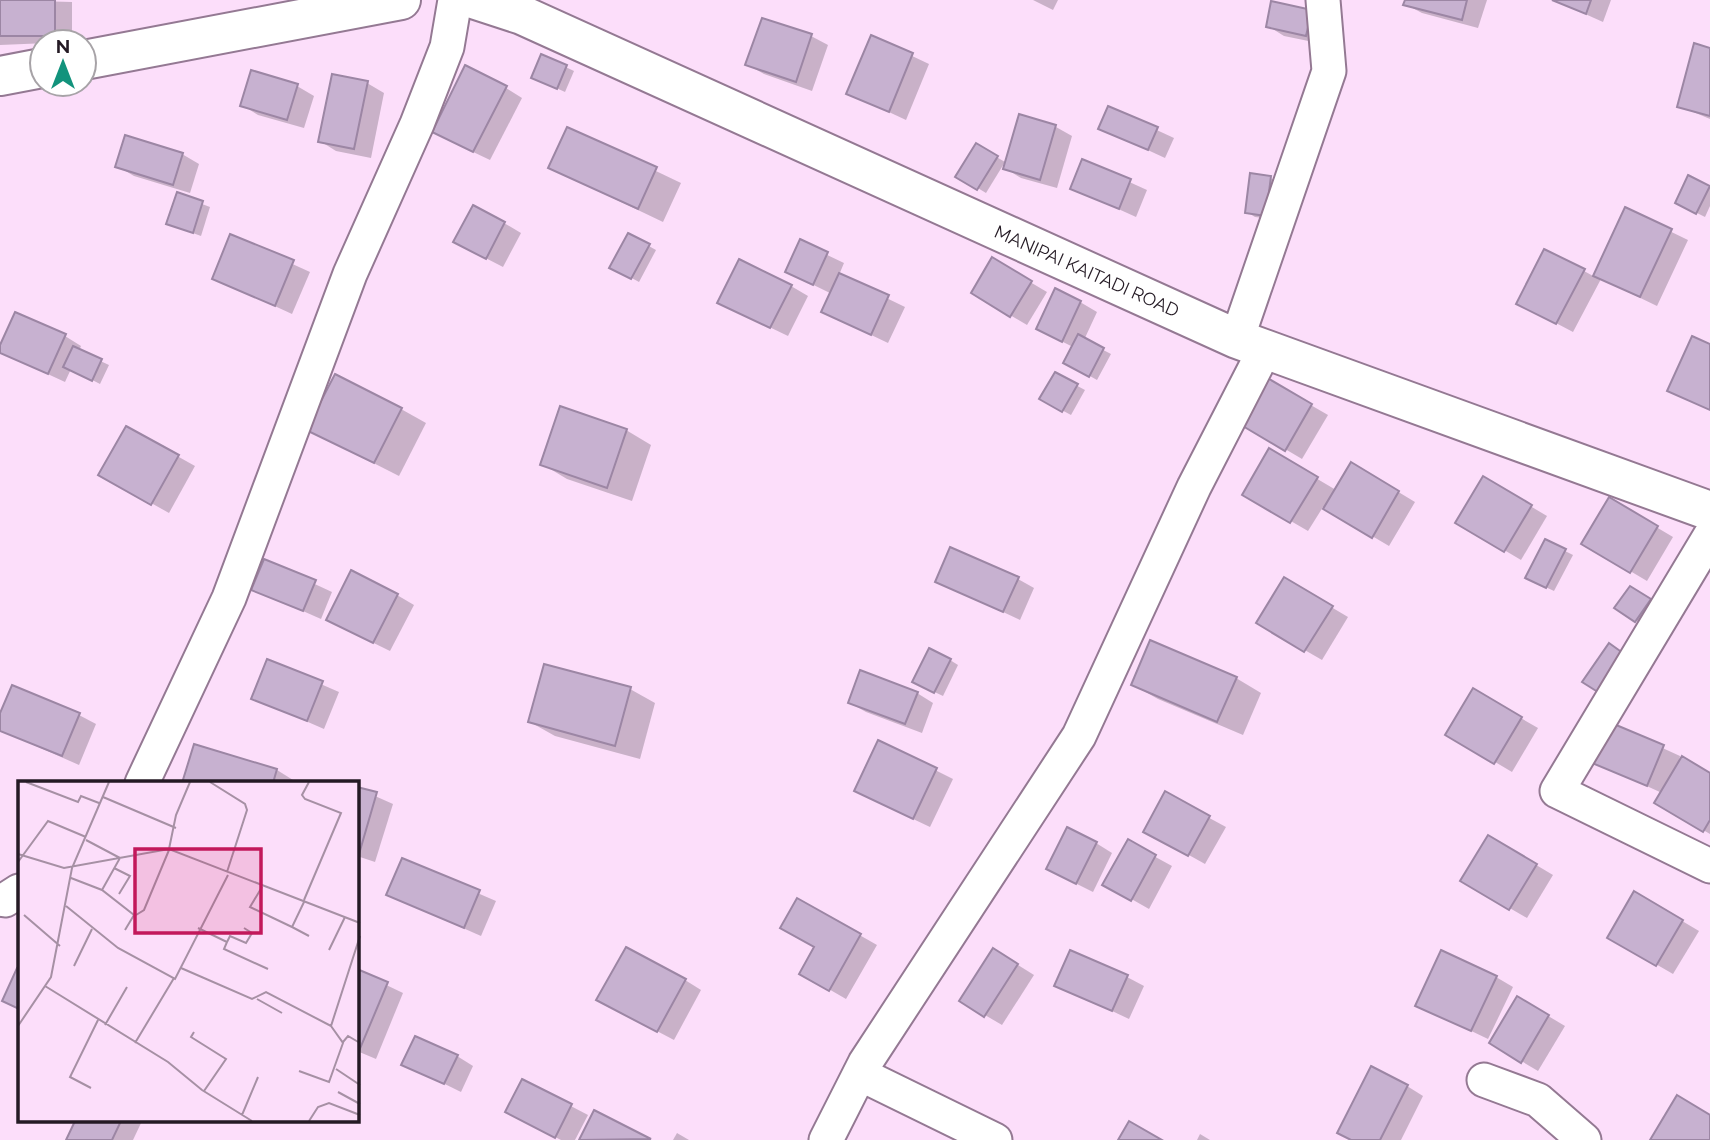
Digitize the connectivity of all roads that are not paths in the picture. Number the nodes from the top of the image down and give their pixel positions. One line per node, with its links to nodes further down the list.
1 (401, 0): 5 (main road)
2 (455, 0): 11 (street)
3 (476, 0): 8 (main road, MANIPAI KAITADI ROAD)
4 (1323, 0): 8 (street)
5 (98, 57)
6 (28, 71): 7 (main road)
7 (0, 76)
8 (1251, 344): 9 (main road, MANIPAI KAITADI ROAD); 13 (street)
9 (1710, 511)
10 (1710, 536): 12 (street)
11 (143, 781)
12 (1710, 866)
13 (860, 1074): 15 (street); 16 (street)
14 (1484, 1080): 17 (street)
15 (826, 1140)
16 (995, 1140)
17 (1584, 1140)

